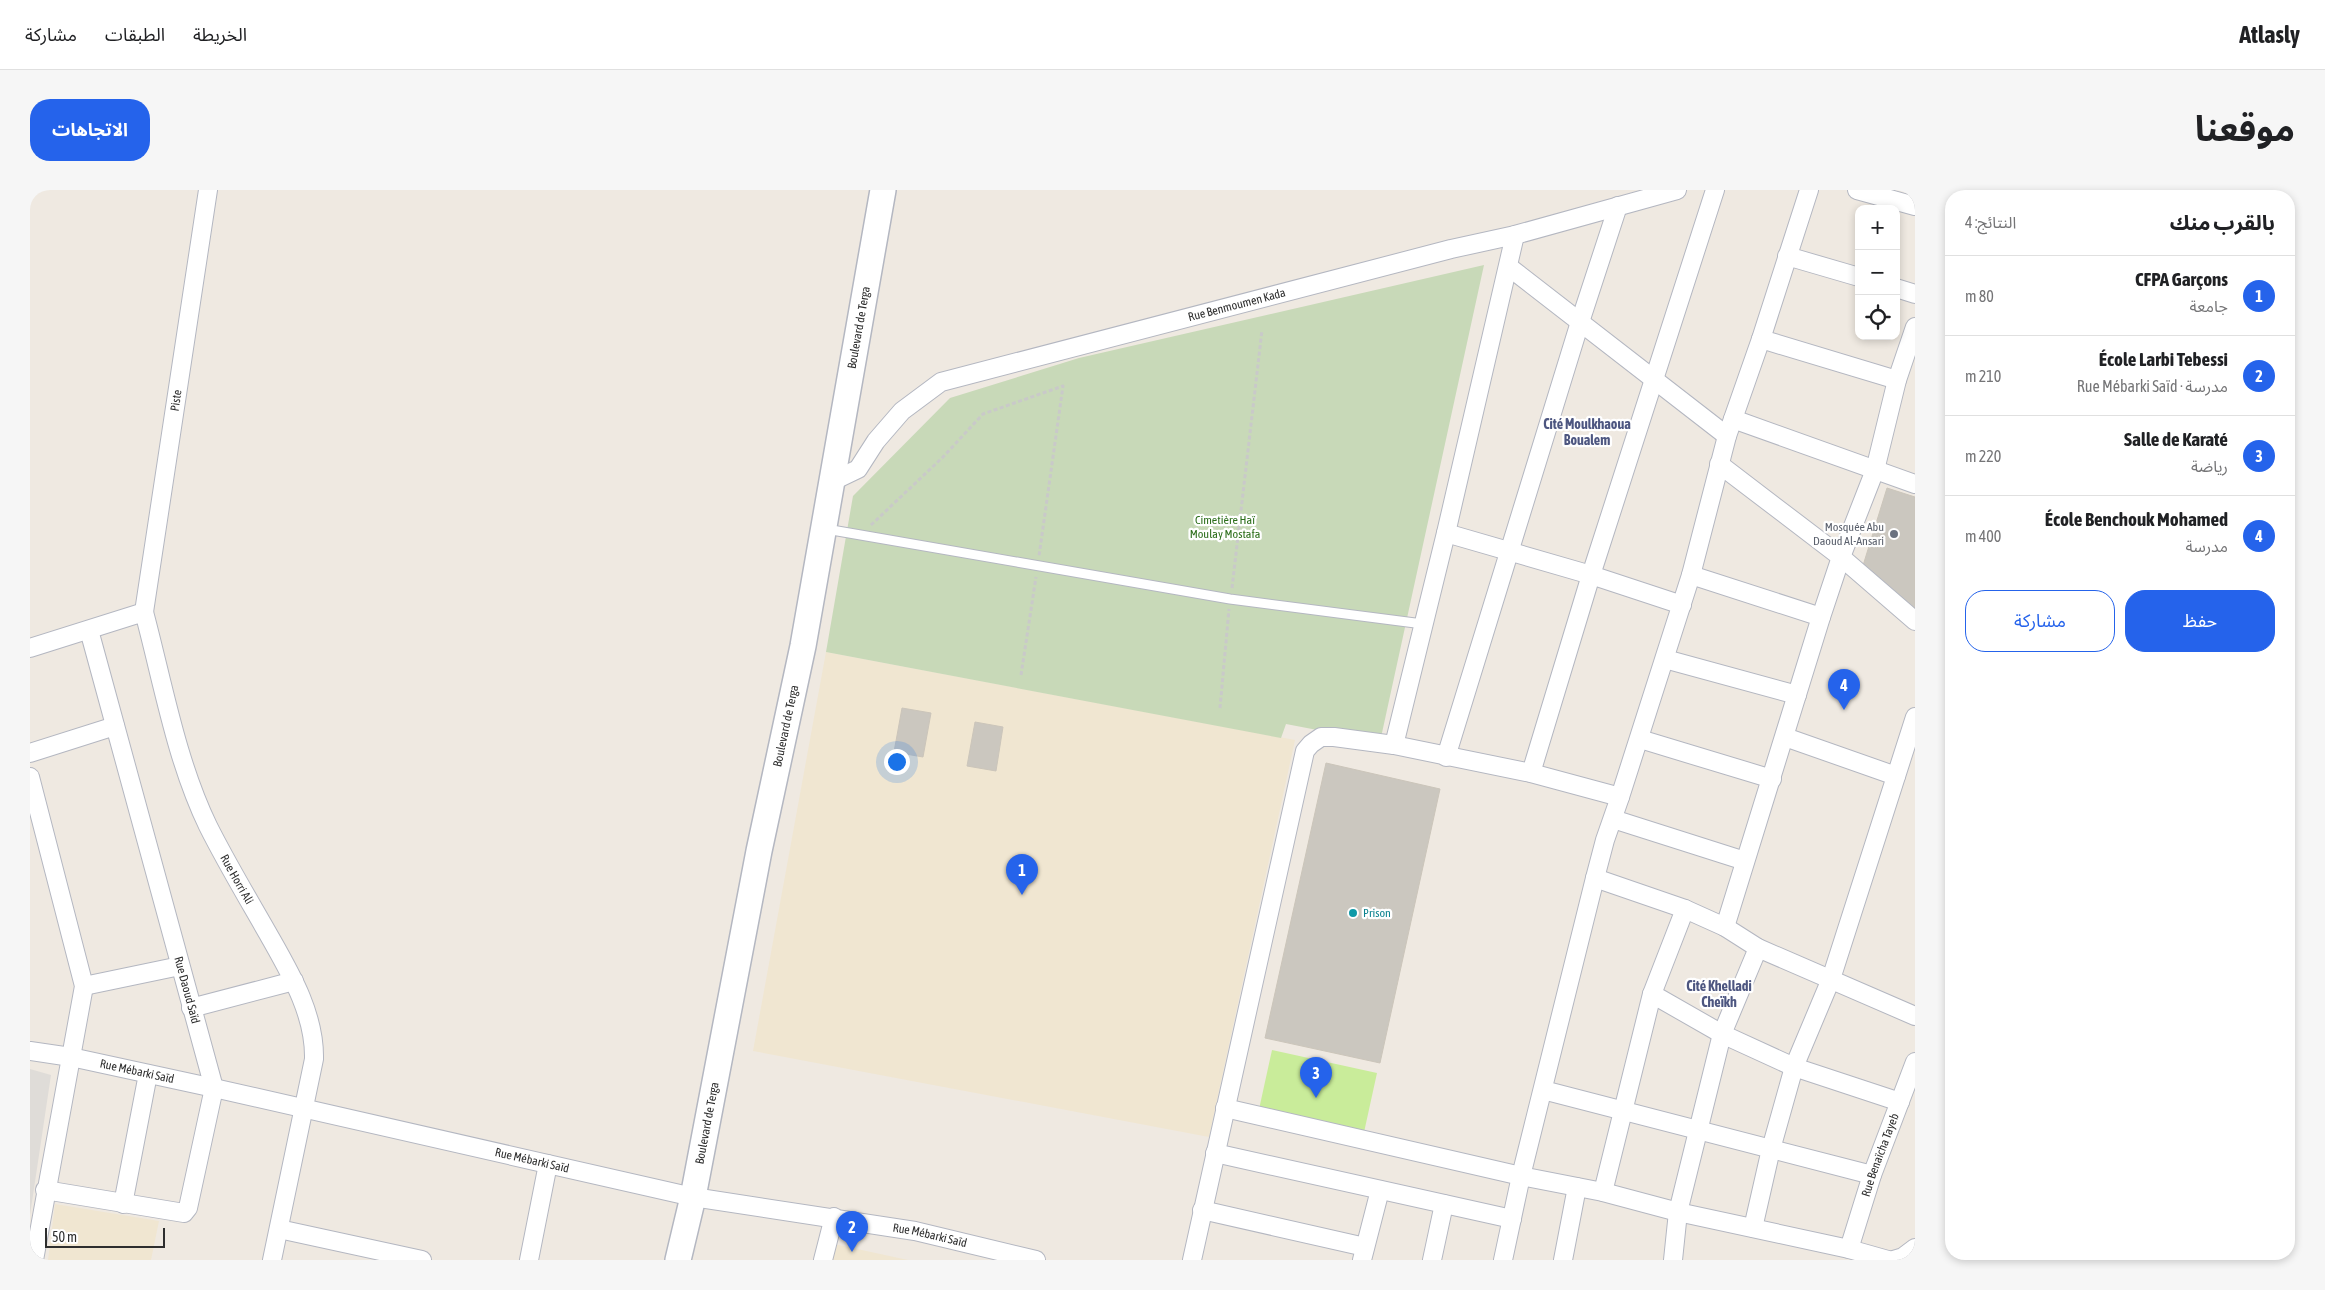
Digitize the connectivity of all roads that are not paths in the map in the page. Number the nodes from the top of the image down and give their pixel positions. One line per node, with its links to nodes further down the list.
1 (208, 190): 33 (street, Piste)
2 (883, 190): 24 (main road, Boulevard de Terga)
3 (1677, 190): 7 (street, Rue Benmoumen Kada)
4 (1715, 190): 19 (street)
5 (1809, 190): 10 (street)
6 (1857, 190): 8 (street)
7 (1618, 206): 9 (street, Rue Benmoumen Kada); 15 (street)
8 (1915, 206)
9 (1515, 236): 11 (street); 24 (street, Rue Benmoumen Kada)
10 (1787, 256): 12 (street); 17 (street)
11 (1509, 267): 15 (street); 27 (street)
12 (1855, 276)
13 (1900, 289): 14 (street)
14 (1915, 294)
15 (1580, 322): 19 (street); 28 (street)
16 (1914, 333): 18 (street)
17 (1762, 339): 18 (street); 20 (street)
18 (1897, 380): 23 (street)
19 (1653, 381): 21 (street); 30 (street)
20 (1734, 419): 21 (street); 23 (street)
21 (1727, 436): 22 (street)
22 (1720, 464): 29 (street); 31 (street)
23 (1876, 470): 25 (street); 29 (street)
24 (833, 482): 26 (main road, Boulevard de Terga)
25 (1915, 484)
26 (823, 528): 36 (lane); 88 (main road, Boulevard de Terga)
27 (1446, 533): 28 (street); 36 (street)
28 (1508, 550): 30 (street); 47 (street)
29 (1841, 558): 34 (street); 35 (street)
30 (1591, 575): 32 (street); 48 (street)
31 (1691, 575): 32 (street); 34 (street)
32 (1682, 605): 39 (street)
33 (144, 612): 37 (street); 61 (street, Rue Horri Ali)
34 (1821, 617): 40 (street)
35 (1915, 621)
36 (1423, 624): 45 (street)
37 (89, 630): 38 (street); 42 (street, Rue Daoud Saïd)
38 (30, 648)
39 (1665, 659): 40 (street); 44 (street)
40 (1797, 695): 43 (street)
41 (1915, 717): 49 (street)
42 (115, 726): 46 (street); 59 (street, Rue Daoud Saïd)
43 (1785, 737): 49 (street); 51 (street)
44 (1640, 739): 51 (street); 52 (street)
45 (1394, 745): 47 (street); 76 (street)
46 (30, 753)
47 (1446, 757): 48 (street)
48 (1531, 773): 52 (street)
49 (1896, 776): 60 (street)
50 (30, 777): 62 (street)
51 (1772, 779): 54 (street)
52 (1620, 797): 53 (street)
53 (1613, 820): 54 (street); 55 (street)
54 (1745, 861): 57 (street)
55 (1595, 878): 56 (street); 73 (street)
56 (1685, 909): 57 (street); 63 (street)
57 (1725, 927): 58 (street)
58 (1758, 948): 60 (street); 66 (street)
59 (180, 966): 62 (street); 64 (street, Rue Daoud Saïd)
60 (1831, 979): 65 (street); 70 (street)
61 (294, 981): 64 (street); 75 (street, Rue Horri Ali)
62 (84, 986): 68 (street)
63 (1652, 994): 66 (street); 77 (street)
64 (191, 1008): 72 (street, Rue Daoud Saïd)
65 (1915, 1016)
66 (1722, 1034): 70 (street); 78 (street)
67 (30, 1051): 68 (street, Rue Mébarki Saïd)
68 (71, 1057): 71 (street, Rue Mébarki Saïd); 85 (street)
69 (1915, 1062): 74 (street, Rue Benaïcha Tayeb)
70 (1794, 1067): 74 (street); 79 (street)
71 (148, 1074): 72 (street, Rue Mébarki Saïd); 89 (street)
72 (214, 1088): 75 (street, Rue Mébarki Saïd); 89 (street, Rue Daoud Saïd)
73 (1542, 1090): 77 (street); 83 (street)
74 (1900, 1102): 82 (street, Rue Benaïcha Tayeb)
75 (303, 1108): 81 (street, Rue Mébarki Saïd); 96 (street, Rue Horri Ali)
76 (1225, 1108): 80 (street); 83 (street)
77 (1622, 1111): 78 (street); 87 (street)
78 (1699, 1131): 79 (street); 92 (street)
79 (1771, 1149): 82 (street); 95 (street)
80 (1215, 1153): 86 (street); 91 (street)
81 (548, 1164): 88 (street, Rue Mébarki Saïd); 103 (street)
82 (1872, 1175): 99 (street, Rue Benaïcha Tayeb)
83 (1521, 1176): 84 (street); 94 (street)
84 (1578, 1187): 87 (street); 110 (street)
85 (45, 1190): 89 (street, Rue Daoud Saïd); 97 (street)
86 (1380, 1190): 90 (street); 100 (street)
87 (1603, 1192): 92 (street)
88 (693, 1197): 93 (street, Rue Mébarki Saïd); 104 (main road, Boulevard de Terga)
89 (123, 1204)
90 (1444, 1204): 94 (street); 108 (street)
91 (1202, 1210): 100 (street); 107 (street)
92 (1678, 1212): 95 (street); 111 (street)
93 (834, 1217): 105 (street); 106 (street, Rue Mébarki Saïd)
94 (1512, 1219): 109 (street)
95 (1753, 1228): 99 (street)
96 (279, 1230): 101 (street, Rue Horri Ali); 102 (street)
97 (33, 1248)
98 (1915, 1248): 113 (street)
99 (1849, 1249): 112 (street)
100 (1363, 1253)
101 (272, 1260)
102 (422, 1260)
103 (529, 1260)
104 (678, 1260)
105 (823, 1260)
106 (1036, 1260)
107 (1192, 1260)
108 (1432, 1260)
109 (1503, 1260)
110 (1563, 1260)
111 (1673, 1260)
112 (1888, 1260)
113 (1892, 1260)

